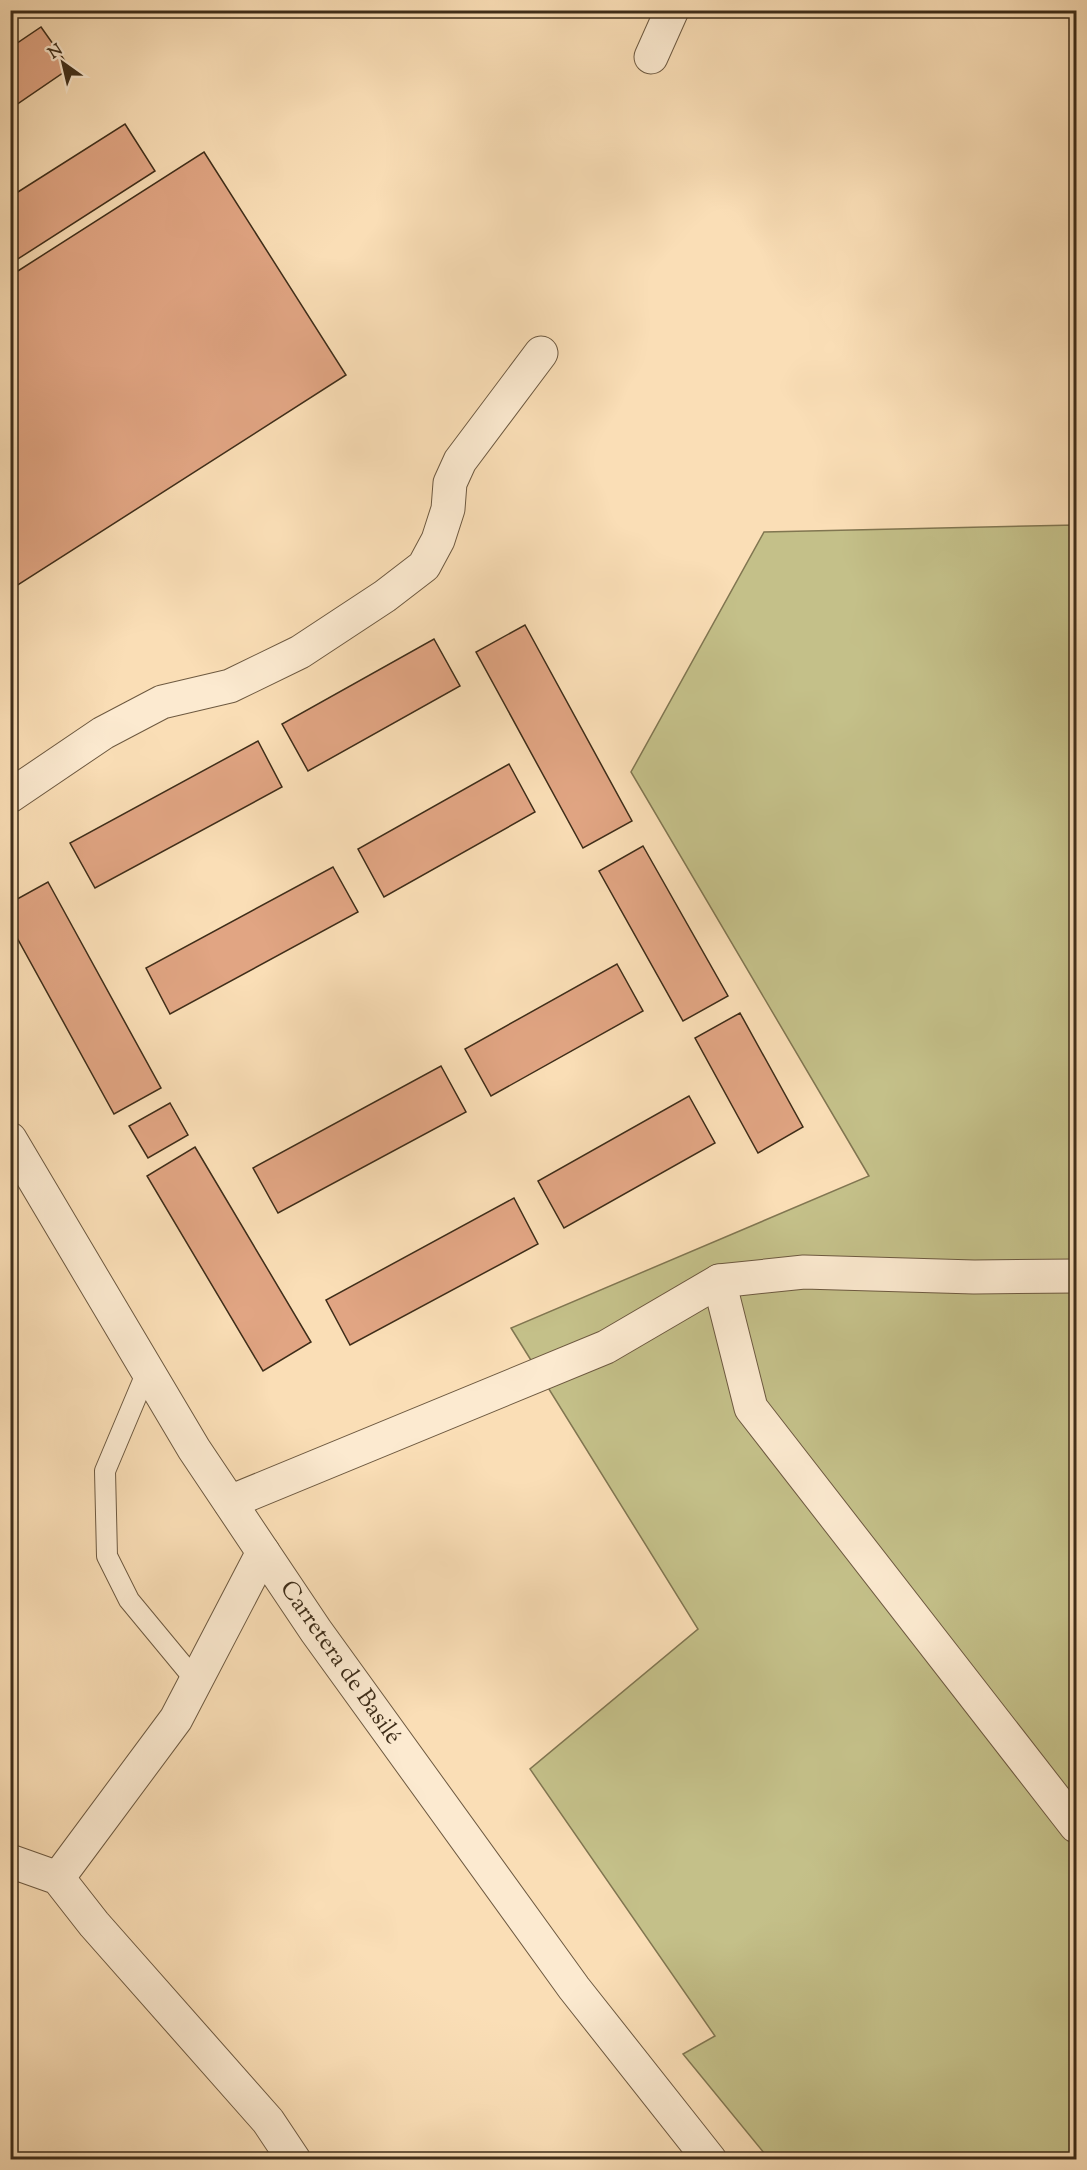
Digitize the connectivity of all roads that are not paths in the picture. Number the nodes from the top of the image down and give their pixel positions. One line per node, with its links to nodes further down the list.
1 (672, 10): 2 (street)
2 (651, 57)
3 (541, 353): 4 (street)
4 (10, 796)
5 (10, 1139): 8 (street, Carretera de Basilé)
6 (1077, 1276): 7 (street)
7 (719, 1281): 9 (street); 12 (street)
8 (148, 1369): 9 (street, Carretera de Basilé); 11 (lane)
9 (230, 1502): 10 (street, Carretera de Basilé)
10 (263, 1552): 11 (street); 16 (street, Carretera de Basilé)
11 (196, 1681): 14 (street)
12 (1077, 1826)
13 (10, 1861): 14 (street)
14 (57, 1878): 15 (street)
15 (294, 2160)
16 (710, 2160)

